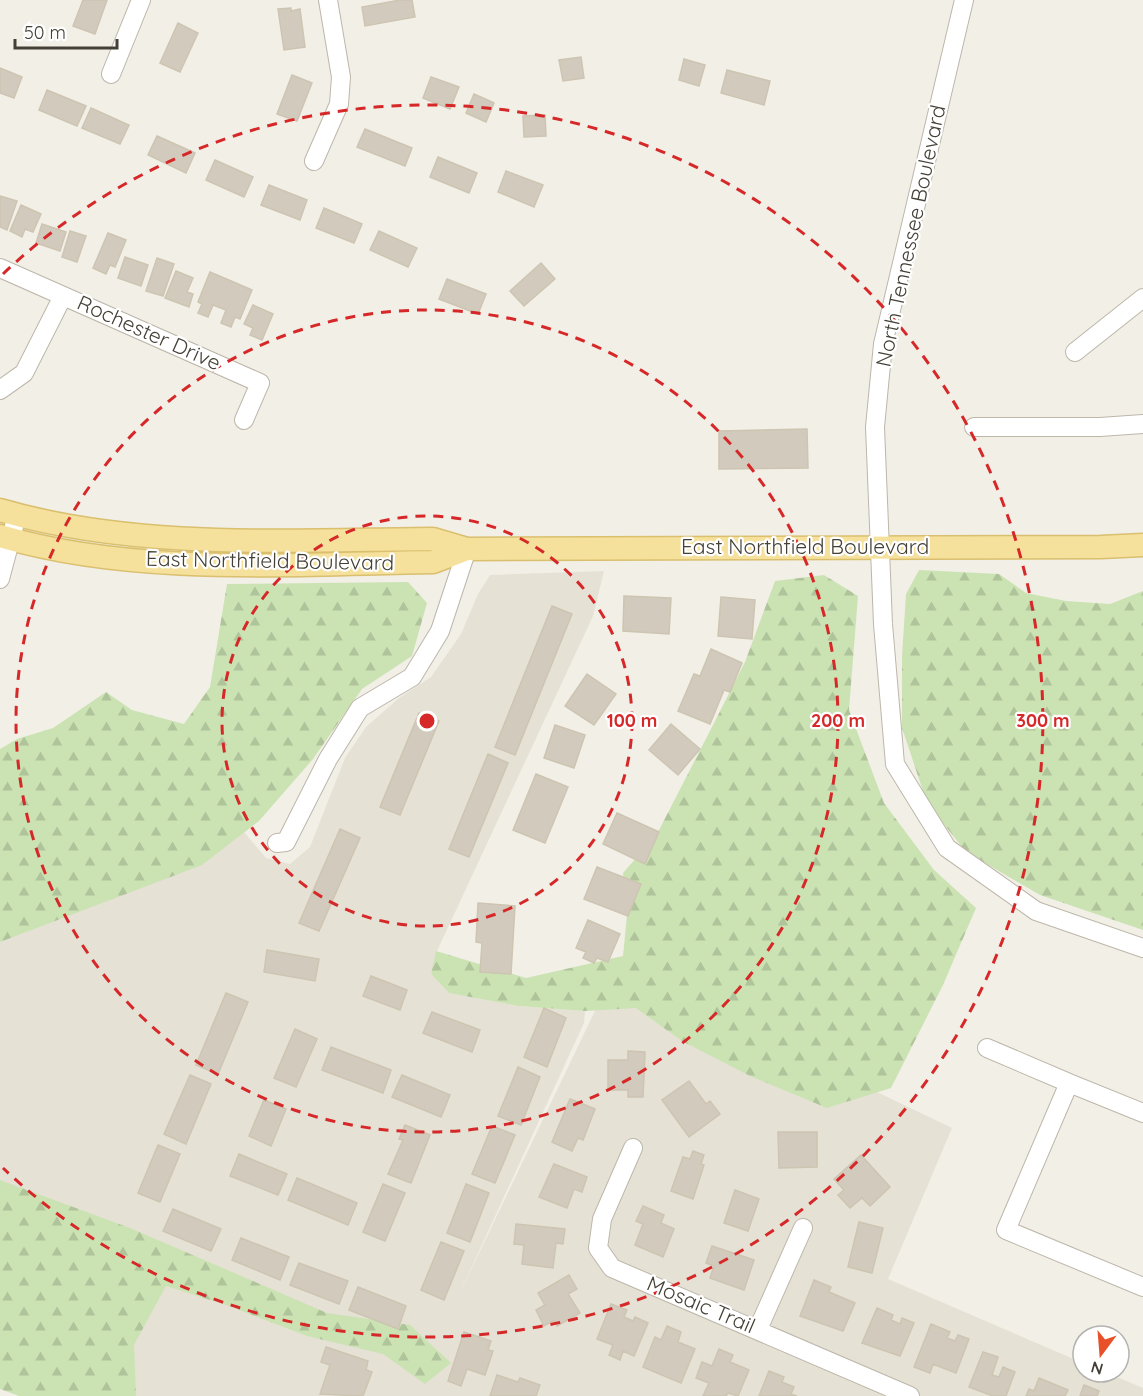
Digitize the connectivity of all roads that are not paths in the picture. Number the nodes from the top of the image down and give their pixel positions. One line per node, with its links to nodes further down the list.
1 (141, 0): 4 (street)
2 (328, 0): 5 (street)
3 (964, 0): 17 (street, North Tennessee Boulevard)
4 (111, 74)
5 (314, 161)
6 (0, 268): 7 (street, Rochester Drive)
7 (63, 296): 10 (street); 11 (street, Rochester Drive)
8 (1143, 298): 9 (street)
9 (1075, 352)
10 (0, 390)
11 (243, 420)
12 (1143, 424): 13 (street)
13 (974, 427)
14 (9, 512): 15 (street); 18 (main road, East Northfield Boulevard)
15 (6, 538): 18 (main road, East Northfield Boulevard); 19 (street)
16 (1143, 545): 17 (main road, East Northfield Boulevard)
17 (879, 547): 18 (main road, East Northfield Boulevard); 21 (street, North Tennessee Boulevard)
18 (467, 549): 20 (street)
19 (0, 579)
20 (277, 843)
21 (1143, 948)
22 (987, 1048): 23 (street)
23 (1069, 1083): 24 (street); 27 (street)
24 (1143, 1113)
25 (633, 1148): 28 (street, Mosaic Trail)
26 (803, 1228): 28 (street)
27 (1143, 1287)
28 (758, 1329): 29 (street, Mosaic Trail)
29 (910, 1396)

